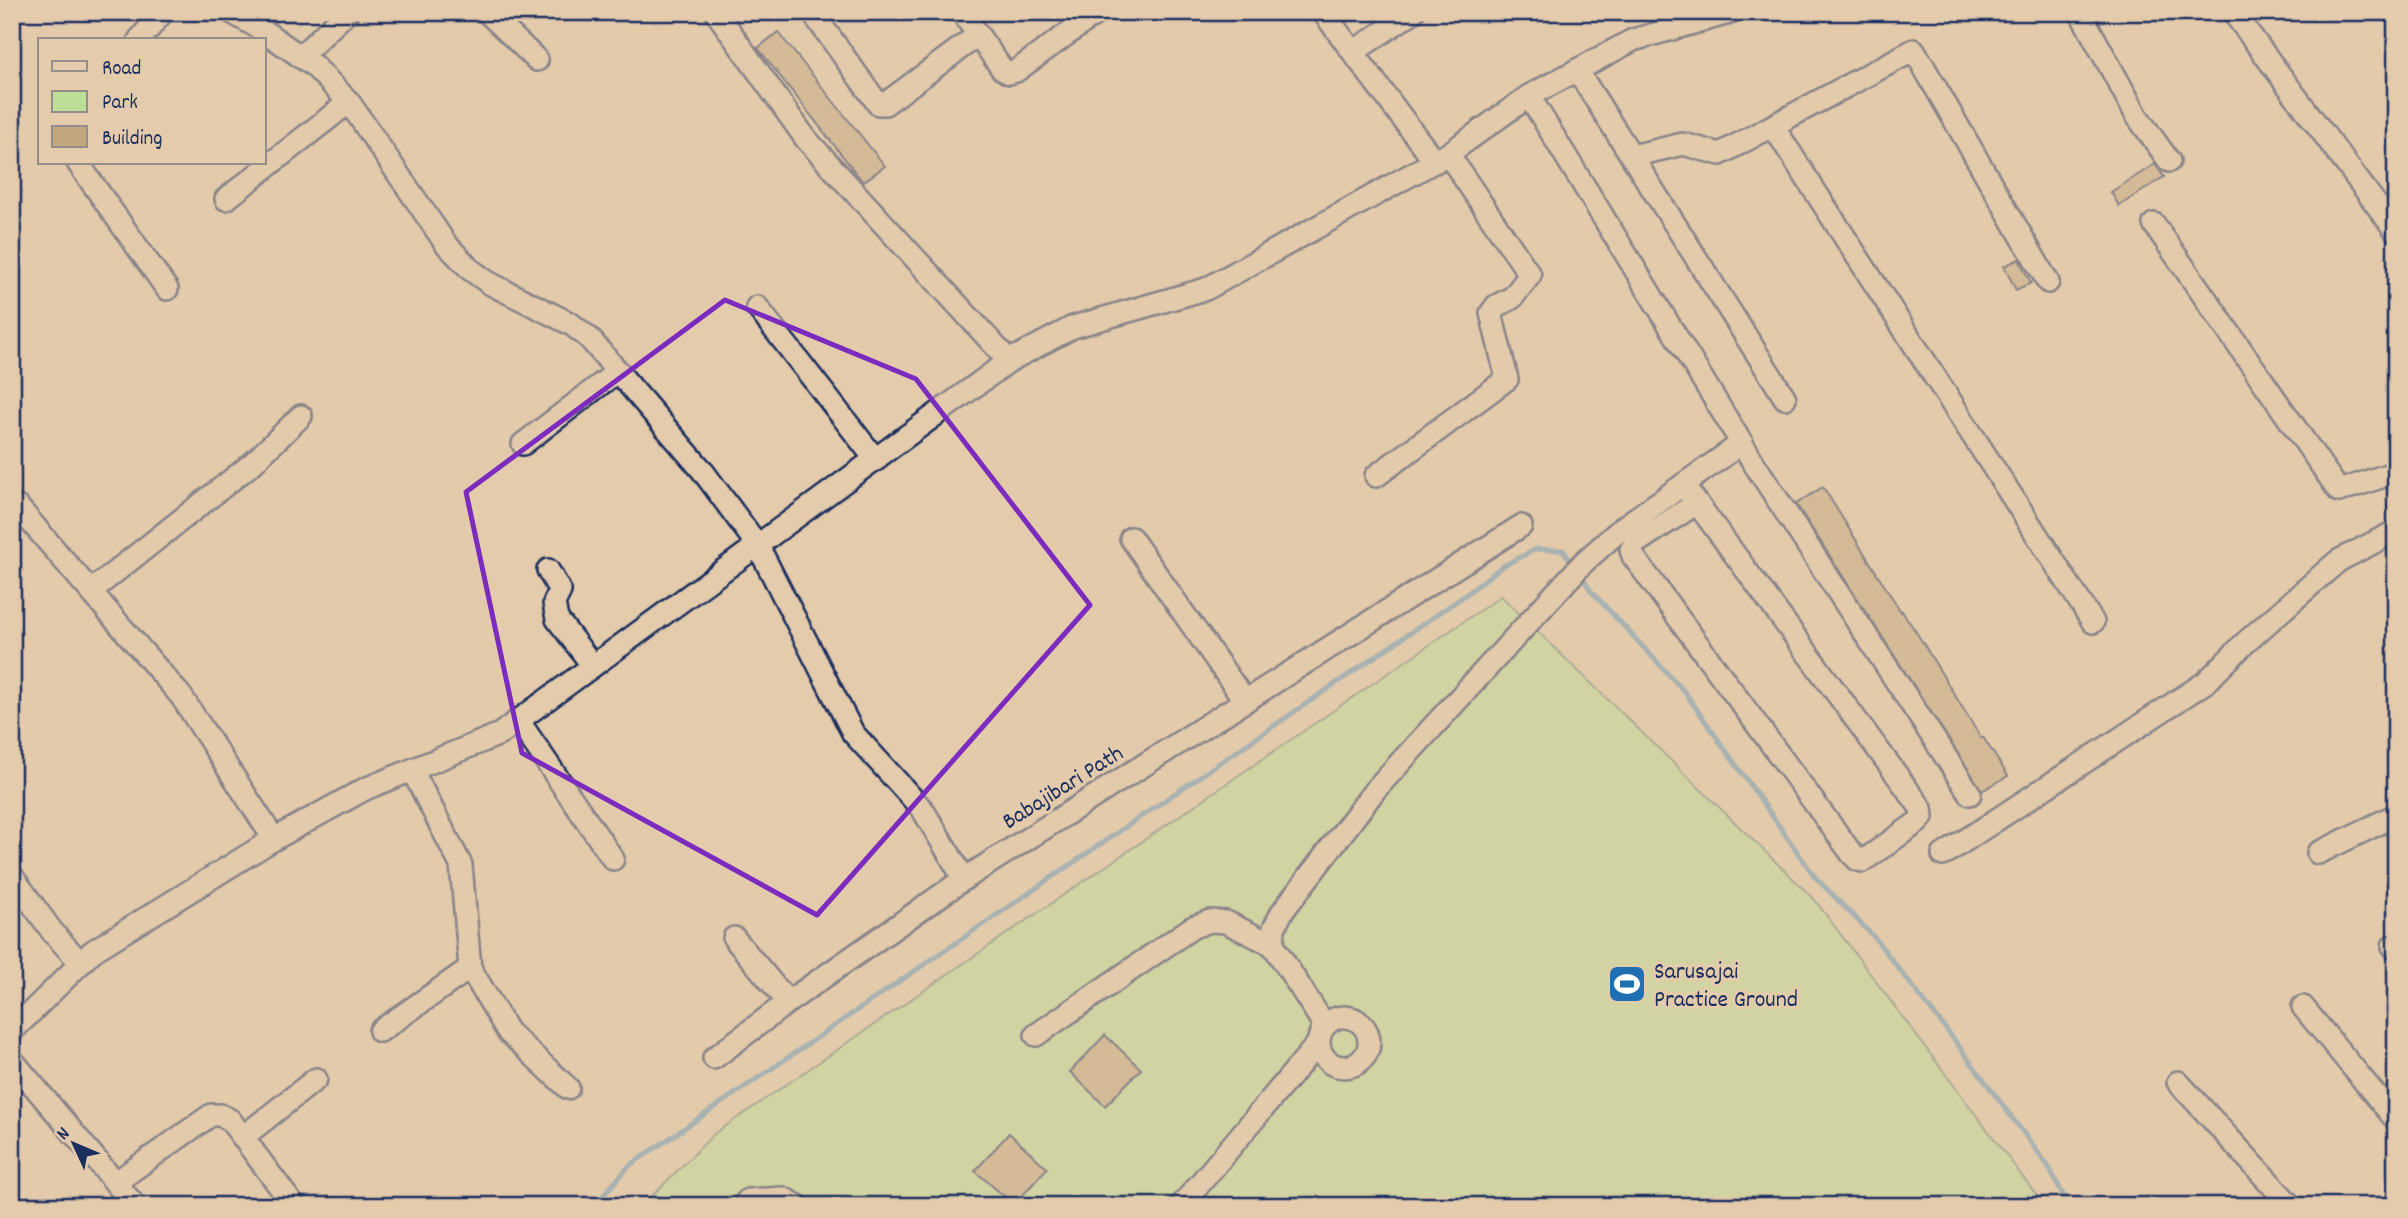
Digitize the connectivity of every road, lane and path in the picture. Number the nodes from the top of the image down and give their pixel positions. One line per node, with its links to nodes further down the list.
1 (163, 12): 16 (street)
2 (231, 12): 14 (street)
3 (347, 12): 18 (street)
4 (488, 12): 19 (street)
5 (716, 12): 34 (street)
6 (812, 12): 15 (street)
7 (962, 12): 15 (street)
8 (1098, 12): 15 (street)
9 (1323, 12): 17 (street)
10 (1413, 12): 17 (street)
11 (1733, 12): 20 (street)
12 (2080, 12): 26 (street)
13 (2233, 12): 30 (street)
14 (263, 20): 18 (street)
15 (978, 36)
16 (141, 38)
17 (1353, 52): 25 (street)
18 (300, 57): 22 (street)
19 (537, 60)
20 (1577, 70): 21 (street); 24 (street)
21 (1529, 96): 25 (street); 38 (street)
22 (349, 102): 28 (street); 35 (street)
23 (1773, 126): 24 (street); 31 (street); 52 (street)
24 (1632, 156): 36 (street)
25 (1442, 158): 34 (street); 42 (street)
26 (2169, 161)
27 (79, 164): 32 (street)
28 (226, 199)
29 (2154, 224): 41 (street)
30 (2396, 231)
31 (2048, 282)
32 (167, 289)
33 (757, 307): 40 (street)
34 (1009, 361): 40 (street)
35 (618, 371): 39 (street); 49 (street)
36 (1785, 398)
37 (300, 416): 51 (street)
38 (1742, 443): 43 (street); 57 (street)
39 (523, 444)
40 (876, 460): 49 (street)
41 (2396, 472)
42 (1376, 475)
43 (1683, 485): 44 (street); 66 (street)
44 (1697, 503): 44 (street)
45 (12, 506): 51 (street)
46 (1521, 526): 54 (street, Babajibari Path)
47 (2396, 531): 61 (street)
48 (1131, 538): 54 (street)
49 (758, 546): 53 (street); 64 (street)
50 (548, 570): 53 (street)
51 (91, 591): 59 (street)
52 (2093, 622)
53 (593, 666): 55 (street)
54 (1245, 701): 64 (street, Babajibari Path)
55 (518, 720): 56 (street); 62 (street)
56 (412, 769): 59 (street); 68 (street)
57 (1970, 794)
58 (2396, 816): 60 (street)
59 (274, 839): 67 (street)
60 (2318, 853)
61 (1943, 855)
62 (613, 859)
63 (12, 876): 67 (street)
64 (964, 879): 69 (street, Babajibari Path)
65 (734, 938): 69 (street)
66 (1273, 944): 73 (street); 86 (street)
67 (82, 963): 71 (street)
68 (470, 968): 72 (street); 78 (street)
69 (788, 1002): 74 (street, Babajibari Path)
70 (2302, 1007): 79 (street)
71 (12, 1031)
72 (380, 1031)
73 (1036, 1035)
74 (713, 1058)
75 (12, 1060): 81 (street)
76 (316, 1079): 80 (street)
77 (2178, 1082): 87 (street)
78 (568, 1088)
79 (2396, 1120)
80 (243, 1137): 81 (street); 83 (street)
81 (116, 1182): 82 (street)
82 (135, 1206)
83 (294, 1206)
84 (743, 1206): 85 (street)
85 (797, 1206)
86 (1181, 1206)
87 (2291, 1206)

